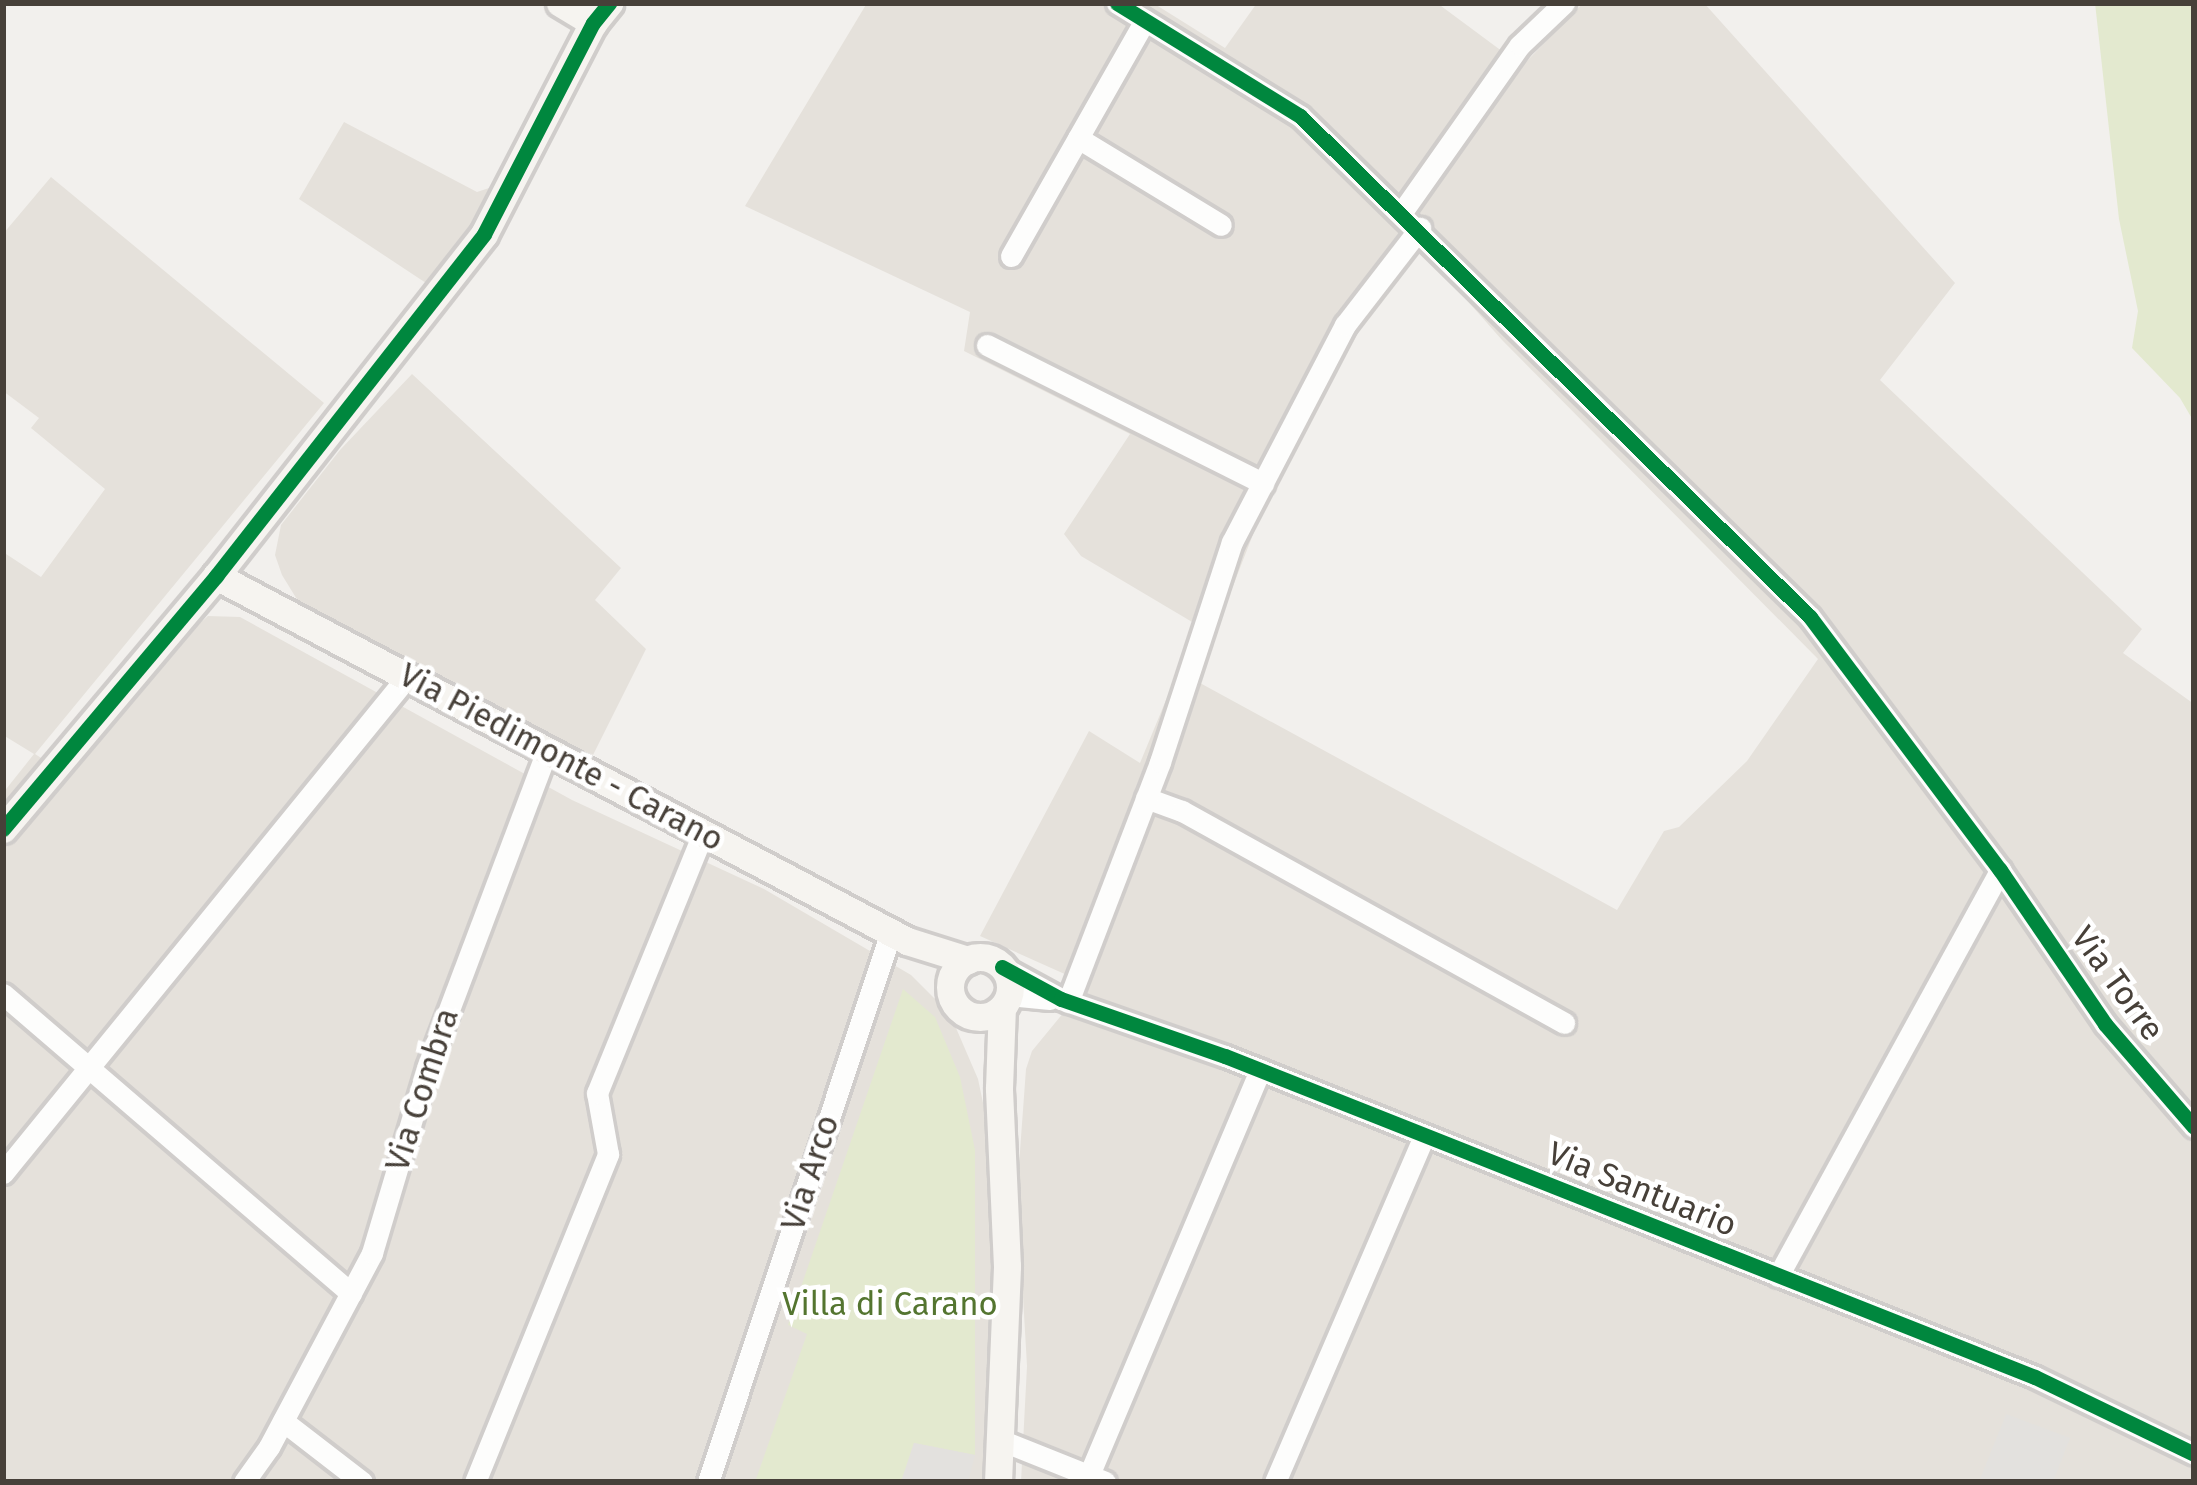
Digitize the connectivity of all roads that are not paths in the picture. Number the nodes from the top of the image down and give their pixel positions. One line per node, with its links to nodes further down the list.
1 (560, 3): 4 (street)
2 (1118, 3): 5 (street, Via Torre)
3 (1564, 3): 7 (street)
4 (601, 13): 13 (street)
5 (1145, 20): 6 (street); 7 (street, Via Torre)
6 (1078, 137): 8 (street); 10 (street)
7 (1402, 212): 9 (street, Via Torre)
8 (1220, 225)
9 (1420, 228): 12 (street); 19 (street, Via Torre)
10 (1011, 256)
11 (988, 346): 12 (street)
12 (1263, 483): 16 (street)
13 (215, 576): 14 (street, Via Piedimonte - Carano); 17 (street)
14 (406, 677): 15 (street, Via Piedimonte - Carano); 28 (street)
15 (547, 751): 18 (street, Via Piedimonte - Carano); 35 (street, Via Combra)
16 (1146, 797): 24 (street); 27 (street)
17 (3, 830)
18 (703, 833): 20 (street, Via Piedimonte - Carano); 42 (street)
19 (2000, 870): 31 (street, Via Torre); 34 (street)
20 (899, 936): 22 (street, Via Piedimonte - Carano); 43 (street, Via Arco)
21 (1003, 967): 22 (street); 24 (street, Via Santuario); 25 (street)
22 (959, 971): 26 (street)
23 (3, 994): 28 (street)
24 (1064, 1001): 25 (street, Via Santuario); 29 (street, Via Santuario)
25 (1005, 1002): 26 (street); 30 (street)
26 (967, 1014): 30 (street)
27 (1564, 1023)
28 (91, 1065): 33 (street); 35 (street)
29 (1260, 1070): 32 (street, Via Santuario); 39 (street)
30 (999, 1088): 37 (street)
31 (2194, 1127)
32 (1424, 1136): 34 (street, Via Santuario); 45 (street)
33 (3, 1173)
34 (1778, 1276): 38 (street, Via Santuario)
35 (351, 1293): 36 (street, Via Combra)
36 (283, 1421): 40 (street, Via Combra); 41 (street)
37 (1000, 1440): 39 (street); 44 (street)
38 (2194, 1454)
39 (1097, 1479)
40 (244, 1482)
41 (362, 1482)
42 (475, 1482)
43 (708, 1482)
44 (998, 1482)
45 (1276, 1482)

